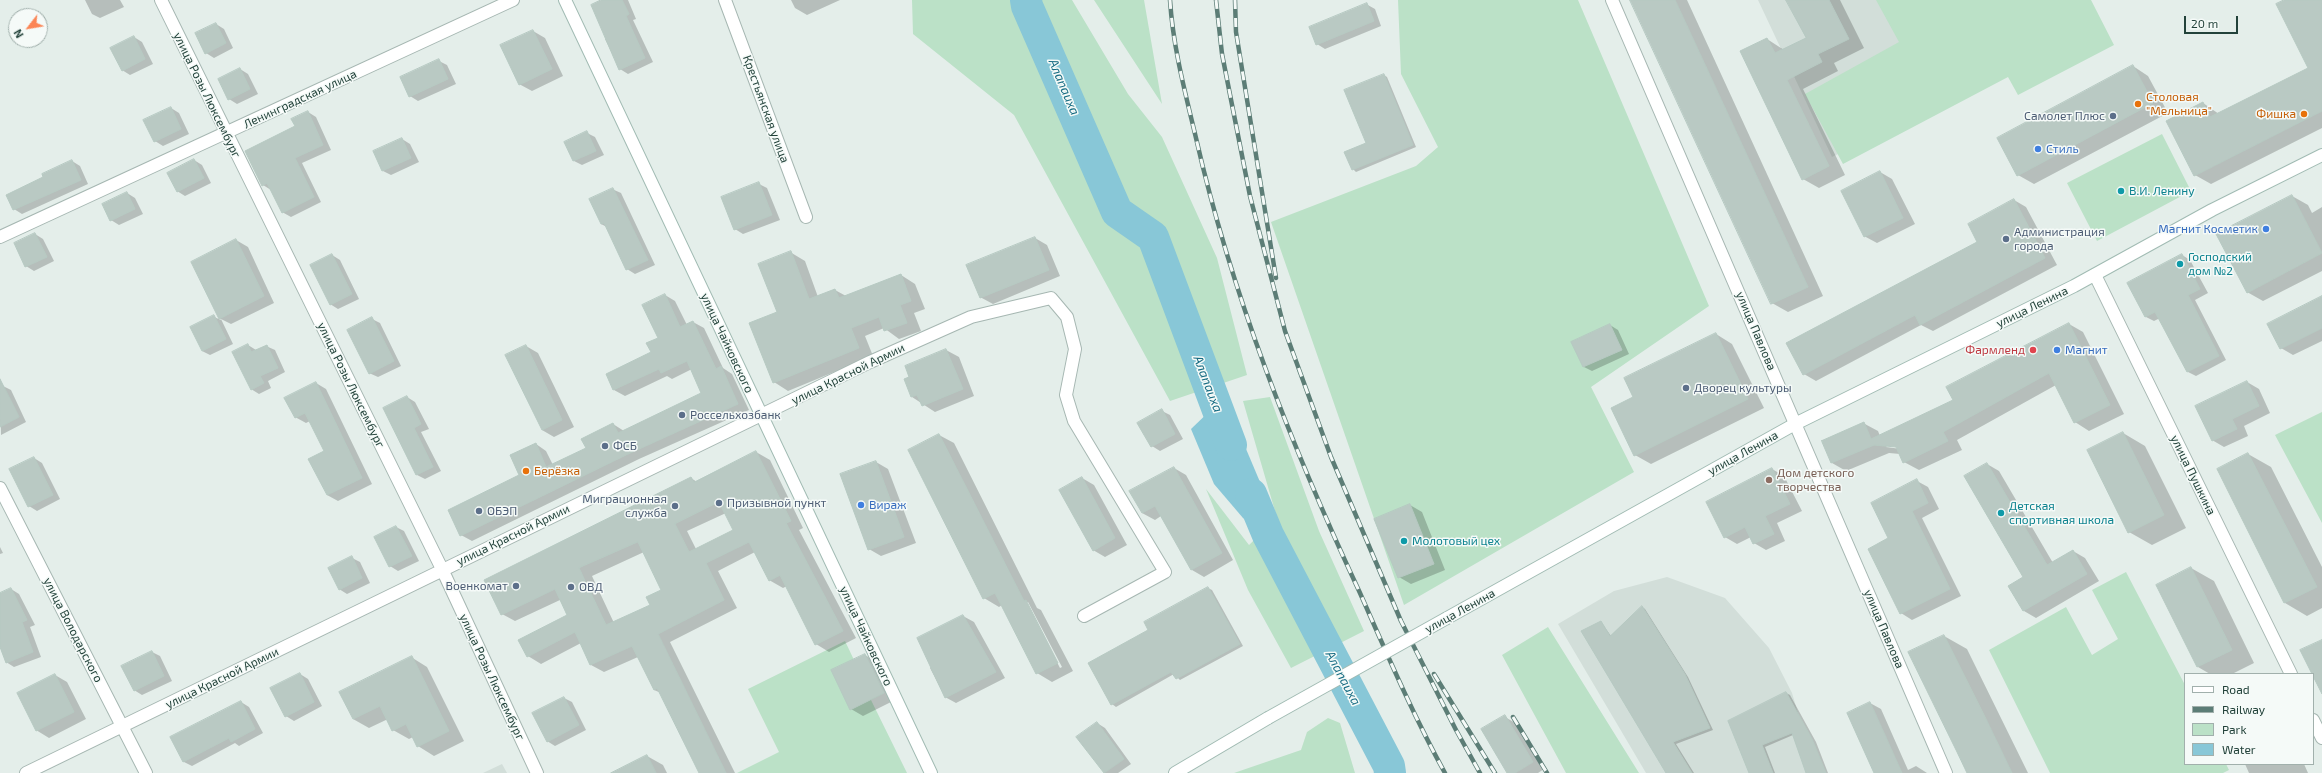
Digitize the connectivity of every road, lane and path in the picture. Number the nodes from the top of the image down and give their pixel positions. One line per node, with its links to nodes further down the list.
1 (161, 0): 6 (street, улица Розы Люксембург)
2 (512, 0): 6 (street, Ленинградская улица)
3 (565, 0): 11 (street, улица Чайковского)
4 (725, 0): 8 (street, Крестьянская улица)
5 (1612, 0): 12 (street, улица Павлова)
6 (226, 134): 9 (street, Ленинградская улица); 14 (street, улица Розы Люксембург)
7 (2322, 155): 10 (street, улица Ленина)
8 (806, 217)
9 (0, 237)
10 (2095, 275): 12 (street, улица Ленина); 16 (street, улица Пушкина)
11 (762, 415): 14 (street, улица Красной Армии); 15 (street, улица Красной Армии); 23 (street, улица Чайковского)
12 (1795, 424): 24 (street, улица Ленина, bridge); 25 (street, улица Павлова)
13 (0, 488): 18 (street, улица Володарского)
14 (442, 569): 18 (street, улица Красной Армии); 22 (street, улица Розы Люксембург)
15 (1084, 616)
16 (2291, 673)
17 (2314, 722): 19 (street)
18 (123, 727): 20 (street, улица Красной Армии); 21 (street, улица Володарского)
19 (2322, 738)
20 (26, 773)
21 (146, 773)
22 (537, 773)
23 (930, 773)
24 (1175, 773)
25 (1946, 773)

